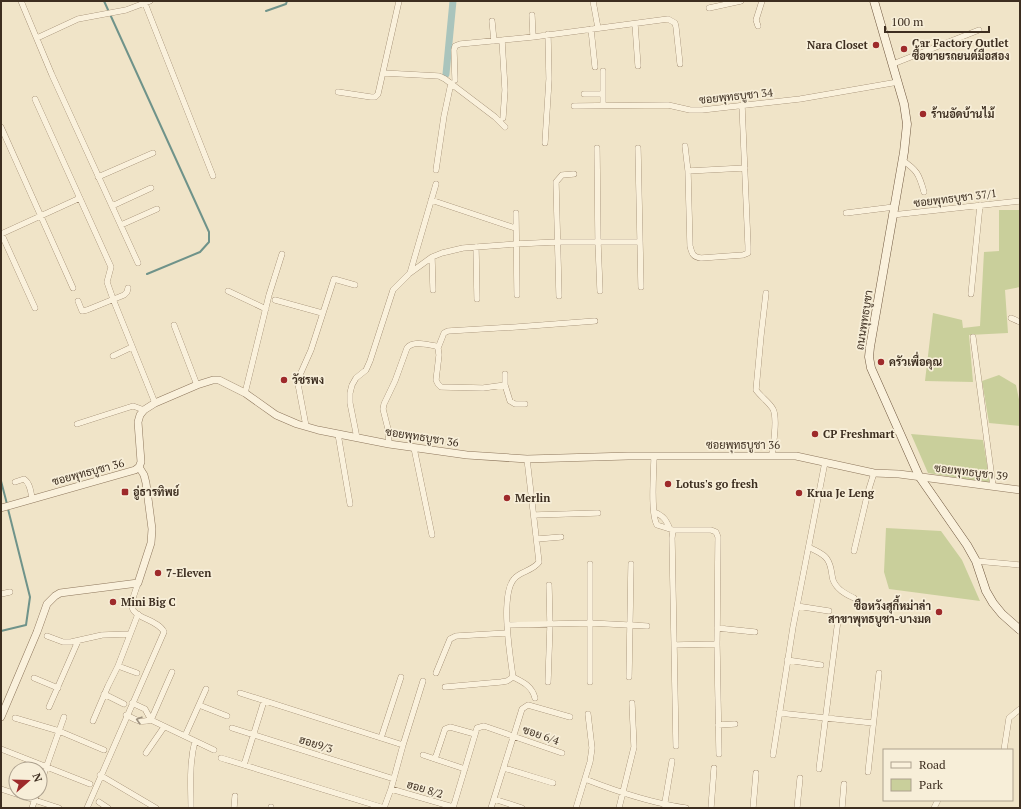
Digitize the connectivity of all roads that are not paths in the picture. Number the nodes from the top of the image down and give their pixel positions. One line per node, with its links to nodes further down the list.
1 (21, 1): 18 (street)
2 (399, 1): 26 (street)
3 (593, 1): 13 (street)
4 (741, 1): 8 (street)
5 (762, 1): 12 (street)
6 (874, 1): 22 (main road, ถนนพุทธบูชา)
7 (146, 2): 18 (street); 49 (street)
8 (709, 8)
9 (532, 16): 17 (street)
10 (492, 21): 20 (street)
11 (634, 24): 13 (street); 21 (street); 23 (street)
12 (758, 26)
13 (598, 28): 14 (street)
14 (591, 29): 16 (street); 24 (street)
15 (979, 30): 22 (street)
16 (548, 34): 17 (street); 39 (street)
17 (533, 37): 19 (street)
18 (37, 38): 50 (street)
19 (502, 40): 20 (street); 36 (street)
20 (494, 41): 27 (street)
21 (680, 64)
22 (893, 64): 28 (main road, ถนนพุทธบูชา)
23 (638, 66)
24 (595, 67)
25 (603, 71): 31 (street)
26 (383, 73): 27 (street); 29 (street)
27 (453, 82): 38 (street); 46 (street)
28 (898, 82): 34 (street, ซอยพุทธบูชา 34); 44 (main road, ถนนพุทธบูชา)
29 (338, 92)
30 (584, 94): 31 (street)
31 (603, 94): 33 (street)
32 (35, 99): 54 (street)
33 (603, 105): 34 (street, ซอยพุทธบูชา 34); 35 (street, ซอยพุทธบูชา 34)
34 (742, 105): 45 (street)
35 (574, 106)
36 (503, 118)
37 (1, 127): 63 (street)
38 (505, 127)
39 (545, 143)
40 (685, 146): 47 (street)
41 (597, 148): 68 (street)
42 (638, 148): 69 (street)
43 (153, 153): 50 (street)
44 (902, 160): 53 (street); 60 (main road, ถนนพุทธบูชา)
45 (746, 168): 47 (street); 47 (street)
46 (436, 170)
47 (688, 171)
48 (574, 174): 67 (street)
49 (213, 176)
50 (98, 177): 58 (street)
51 (436, 184): 55 (street)
52 (150, 188): 58 (street)
53 (924, 192)
54 (80, 198): 63 (street); 87 (street)
55 (431, 200): 65 (street); 75 (street)
56 (1020, 201): 57 (street, ซอยพุทธบูชา 37/1)
57 (980, 205): 60 (street, ซอยพุทธบูชา 37/1); 84 (street)
58 (112, 206): 64 (street)
59 (157, 209): 64 (street)
60 (893, 211): 62 (street, ซอยพุทธบูชา 37/1); 121 (main road, ถนนพุทธบูชา)
61 (516, 213): 65 (street)
62 (846, 213)
63 (40, 215): 66 (street); 78 (street)
64 (121, 225): 74 (street)
65 (516, 228): 70 (street)
66 (1, 234): 91 (street)
67 (557, 242): 68 (street); 70 (street); 86 (street)
68 (598, 242): 69 (street); 82 (street)
69 (640, 242): 77 (street)
70 (515, 244): 71 (street); 85 (street)
71 (476, 247): 73 (street); 88 (street)
72 (282, 254): 92 (street)
73 (432, 257): 75 (street); 80 (street)
74 (138, 263)
75 (410, 273): 112 (street)
76 (356, 285): 93 (street)
77 (641, 287)
78 (72, 288)
79 (128, 288): 87 (street)
80 (433, 290)
81 (228, 291): 92 (street)
82 (600, 291)
83 (766, 293): 116 (street)
84 (971, 294)
85 (517, 295)
86 (559, 296)
87 (113, 299): 90 (street); 99 (street)
88 (477, 299)
89 (275, 300): 93 (street)
90 (78, 301)
91 (35, 308)
92 (266, 309): 105 (street)
93 (322, 313): 110 (street)
94 (1011, 318): 96 (street)
95 (595, 320): 100 (street)
96 (1020, 322)
97 (174, 325): 103 (street)
98 (973, 337): 123 (street)
99 (132, 347): 101 (street); 106 (street)
100 (438, 348): 104 (street); 113 (street)
101 (113, 356)
102 (505, 374): 104 (street)
103 (196, 385): 105 (street, ซอยพุทธบูชา 36); 106 (street, ซอยพุทธบูชา 36)
104 (505, 385): 107 (street)
105 (245, 393): 110 (street, ซอยพุทธบูชา 36)
106 (155, 403): 108 (street, ซอยพุทธบูชา 36)
107 (525, 404)
108 (144, 410): 109 (street); 119 (street, ซอยพุทธบูชา 36)
109 (77, 424)
110 (306, 426): 111 (street, ซอยพุทธบูชา 36)
111 (338, 434): 112 (street, ซอยพุทธบูชา 36); 126 (street)
112 (357, 438): 113 (street, ซอยพุทธบูชา 36)
113 (389, 444): 114 (street, ซอยพุทธบูชา 36)
114 (414, 448): 117 (street, ซอยพุทธบูชา 36); 132 (street)
115 (654, 456): 116 (street, ซอยพุทธบูชา 36); 117 (street, ซอยพุทธบูชา 36); 128 (street)
116 (772, 456): 118 (street, ซอยพุทธบูชา 36)
117 (527, 459): 130 (street)
118 (825, 462): 120 (street, ซอยพุทธบูชา 36); 135 (street)
119 (139, 467): 125 (street, ซอยพุทธบูชา 36); 141 (street)
120 (874, 473): 121 (street, ซอยพุทธบูชา 36); 136 (street)
121 (919, 476): 123 (street, ซอยพุทธบูชา 39); 137 (main road, ถนนพุทธบูชา)
122 (16, 482): 125 (street)
123 (993, 486): 124 (street, ซอยพุทธบูชา 39)
124 (1020, 490)
125 (32, 498): 127 (street, ซอยพุทธบูชา 36)
126 (350, 504)
127 (2, 508)
128 (654, 512): 131 (street); 131 (street)
129 (598, 513): 130 (street)
130 (534, 515): 134 (street)
131 (672, 529): 155 (street); 163 (street)
132 (432, 535)
133 (562, 537): 134 (street)
134 (536, 539): 151 (street)
135 (809, 547): 145 (street); 146 (street)
136 (854, 550)
137 (976, 561): 140 (street); 156 (main road, ถนนพุทธบูชา)
138 (590, 564): 150 (street)
139 (631, 564): 153 (street)
140 (1020, 565)
141 (138, 583): 148 (street); 195 (street)
142 (549, 585): 152 (street)
143 (10, 592): 144 (street)
144 (1, 594)
145 (854, 598)
146 (797, 606): 147 (street); 164 (street)
147 (829, 611)
148 (138, 614): 159 (street); 185 (street)
149 (838, 620): 199 (street)
150 (590, 624): 152 (street); 153 (street); 177 (street)
151 (507, 625): 152 (street); 158 (street)
152 (550, 625): 176 (street)
153 (630, 625): 154 (street); 173 (street)
154 (647, 626)
155 (717, 628): 157 (street); 162 (street)
156 (1020, 630)
157 (755, 632)
158 (507, 633): 169 (street); 172 (street)
159 (130, 634): 161 (street); 166 (street)
160 (47, 636): 161 (street)
161 (78, 641): 178 (street)
162 (717, 644): 163 (street); 204 (street)
163 (674, 645): 215 (street)
164 (787, 660): 165 (street); 191 (street)
165 (821, 665)
166 (118, 666): 168 (street); 182 (street)
167 (172, 672): 200 (street)
168 (138, 673)
169 (436, 673)
170 (879, 673): 202 (street)
171 (401, 677): 212 (street)
172 (513, 677): 179 (street); 183 (street)
173 (629, 677)
174 (34, 678): 178 (street)
175 (423, 681): 214 (street)
176 (548, 682)
177 (590, 682)
178 (58, 688): 189 (street)
179 (445, 688)
180 (206, 689): 188 (street)
181 (240, 693): 184 (street)
182 (104, 694): 187 (street); 201 (street)
183 (535, 698)
184 (264, 701): 208 (street); 212 (street)
185 (132, 703): 193 (street); 200 (street)
186 (632, 703): 246 (street)
187 (124, 704)
188 (199, 705): 194 (street); 210 (street)
189 (49, 707)
190 (1020, 709): 216 (street)
191 (779, 713): 199 (street); 223 (street)
192 (588, 714): 241 (street)
193 (126, 715): 200 (street, one-way to 193); 238 (street)
194 (226, 716)
195 (1, 717)
196 (64, 717): 207 (street)
197 (570, 717): 211 (street)
198 (15, 718): 207 (street)
199 (826, 718): 202 (street); 235 (street)
200 (151, 720): 205 (street)
201 (93, 721)
202 (873, 723): 236 (street)
203 (735, 724): 204 (street)
204 (718, 725): 222 (street)
205 (164, 727): 210 (street); 221 (street)
206 (232, 728): 208 (street, ฮอย9/3)
207 (59, 732): 218 (street); 228 (street)
208 (253, 734): 230 (street); 240 (street, ฮอย9/3)
209 (475, 734): 211 (street, ซอย 6/4); 226 (street); 234 (street)
210 (185, 736): 213 (street)
211 (513, 736): 220 (street, ซอย 6/4); 232 (street)
212 (381, 738): 214 (street)
213 (195, 741): 219 (street); 257 (street)
214 (403, 745): 240 (street)
215 (676, 746)
216 (1004, 749)
217 (1, 750): 227 (street)
218 (104, 750)
219 (214, 750)
220 (562, 753)
221 (146, 754)
222 (719, 754)
223 (773, 754)
224 (423, 755): 226 (street)
225 (221, 758): 230 (street)
226 (435, 759): 234 (street)
227 (32, 761)
228 (48, 761)
229 (672, 761): 252 (street)
230 (244, 765): 259 (street)
231 (48, 767): 243 (street)
232 (504, 768): 242 (street); 248 (street)
233 (714, 768): 266 (street)
234 (465, 769): 260 (street)
235 (819, 769)
236 (868, 772)
237 (756, 773): 267 (street)
238 (100, 775): 251 (street); 254 (street)
239 (800, 778): 268 (street)
240 (394, 779): 245 (street)
241 (585, 779): 246 (street); 263 (street)
242 (553, 783)
243 (90, 784)
244 (844, 784): 269 (street)
245 (391, 788): 259 (street); 260 (street, ฮอย 8/2)
246 (623, 794): 252 (street); 264 (street)
247 (235, 796): 258 (street)
248 (494, 799): 261 (street); 262 (street)
249 (38, 801): 253 (street)
250 (99, 802): 255 (street)
251 (146, 805): 256 (street)
252 (664, 806): 265 (street)
253 (59, 808)
254 (87, 808)
255 (108, 808)
256 (156, 808)
257 (191, 808)
258 (234, 808)
259 (384, 808)
260 (453, 808)
261 (491, 808)
262 (522, 808)
263 (576, 808)
264 (619, 808)
265 (686, 808)
266 (711, 808)
267 (753, 808)
268 (797, 808)
269 (842, 808)

